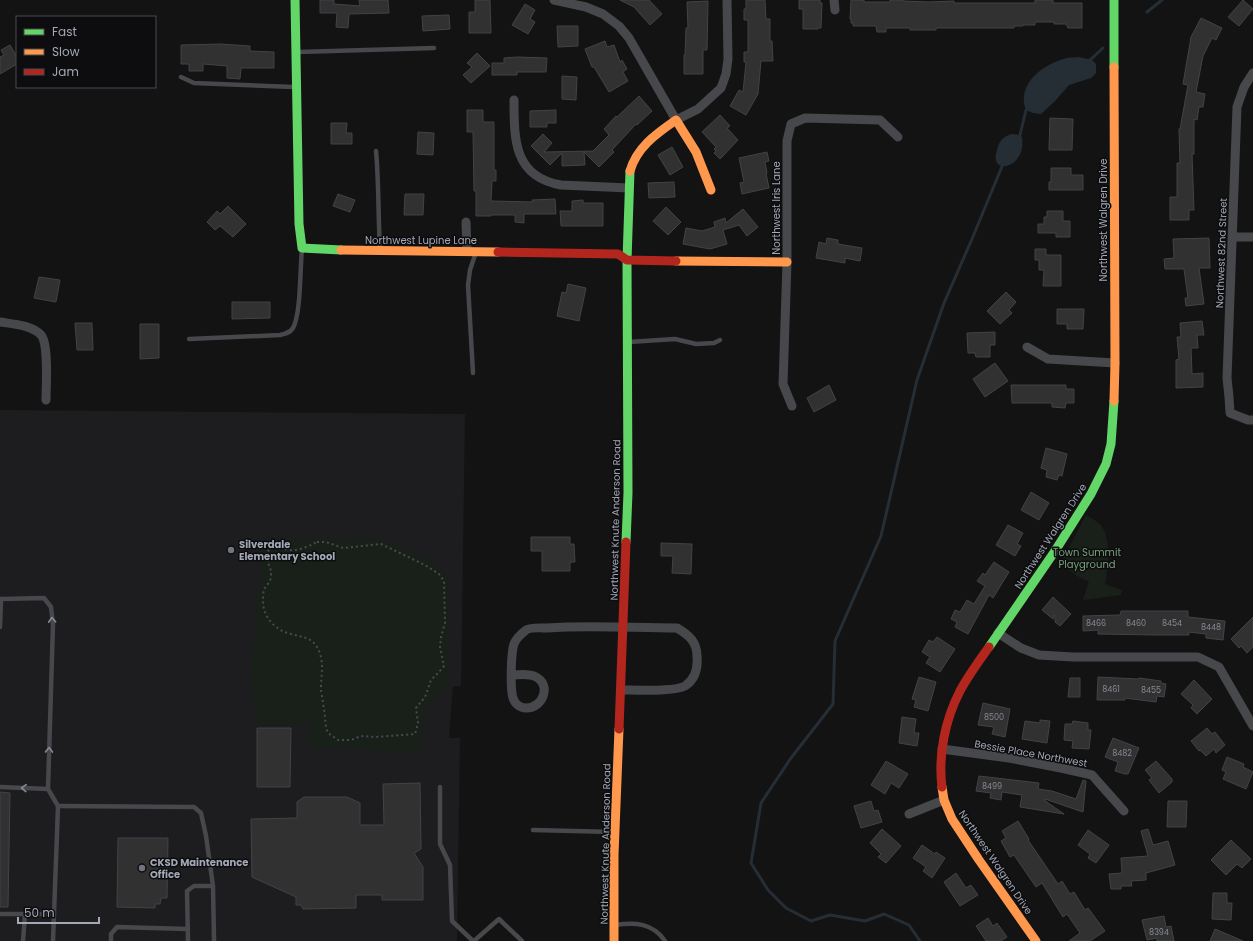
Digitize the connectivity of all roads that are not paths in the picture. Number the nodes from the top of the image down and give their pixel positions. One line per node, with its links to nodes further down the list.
1 (294, 0): 8 (street)
2 (554, 0): 13 (street)
3 (727, 0): 13 (street, Northwest Knute Anderson Road)
4 (834, 0): 6 (street)
5 (1114, 0): 31 (street, Northwest Walgren Drive)
6 (834, 10)
7 (434, 48): 8 (lane)
8 (295, 52): 11 (street)
9 (1253, 73): 19 (street, Northwest 82nd Street)
10 (181, 77): 11 (lane)
11 (296, 87): 21 (street)
12 (514, 100): 16 (street)
13 (676, 120): 16 (street, Northwest Knute Anderson Road); 17 (street)
14 (898, 137): 25 (street, Northwest Iris Lane)
15 (376, 151): 22 (lane)
16 (629, 188): 24 (street, Northwest Knute Anderson Road)
17 (711, 190)
18 (466, 222): 23 (street)
19 (1233, 237): 20 (street); 35 (street, Northwest 82nd Street)
20 (1253, 237)
21 (302, 248): 22 (street, Northwest Lupine Lane); 27 (lane)
22 (380, 250): 23 (street, Northwest Lupine Lane)
23 (471, 251): 24 (street, Northwest Lupine Lane); 32 (lane)
24 (627, 260): 25 (street, Northwest Lupine Lane); 29 (street, Northwest Knute Anderson Road)
25 (787, 262): 34 (street, Northwest Iris Lane)
26 (0, 322): 33 (street)
27 (189, 339)
28 (720, 340): 29 (lane)
29 (628, 342): 38 (street, Northwest Knute Anderson Road)
30 (1027, 347): 31 (street)
31 (1115, 363): 39 (street, Northwest Walgren Drive)
32 (473, 373)
33 (46, 400)
34 (792, 406)
35 (1253, 420)
36 (0, 599): 37 (lane); 46 (lane, one-way to 36)
37 (0, 627)
38 (623, 627): 40 (street); 41 (street, Northwest Knute Anderson Road); 41 (street)
39 (998, 633): 42 (street); 43 (street, Northwest Walgren Drive)
40 (512, 675)
41 (621, 690): 52 (street, Northwest Knute Anderson Road)
42 (1253, 726)
43 (942, 749): 47 (street, Northwest Walgren Drive); 49 (street, Bessie Place Northwest)
44 (0, 787): 46 (lane, one-way to 44)
45 (440, 787): 64 (lane)
46 (48, 789): 48 (lane)
47 (944, 800): 50 (street); 68 (street, Northwest Walgren Drive)
48 (58, 806): 53 (lane); 56 (lane)
49 (1124, 811)
50 (909, 814)
51 (533, 830): 52 (lane)
52 (615, 832): 57 (street, Northwest Knute Anderson Road)
53 (213, 886): 58 (lane); 63 (lane)
54 (0, 914): 55 (lane)
55 (25, 914): 56 (lane); 59 (lane)
56 (54, 914): 60 (lane)
57 (614, 925): 66 (street, Northwest Knute Anderson Road); 67 (lane)
58 (188, 929): 61 (lane); 62 (lane)
59 (23, 941)
60 (53, 941)
61 (111, 941)
62 (188, 941)
63 (214, 941)
64 (473, 941): 65 (lane)
65 (522, 941)
66 (614, 941)
67 (665, 941)
68 (1036, 941)

